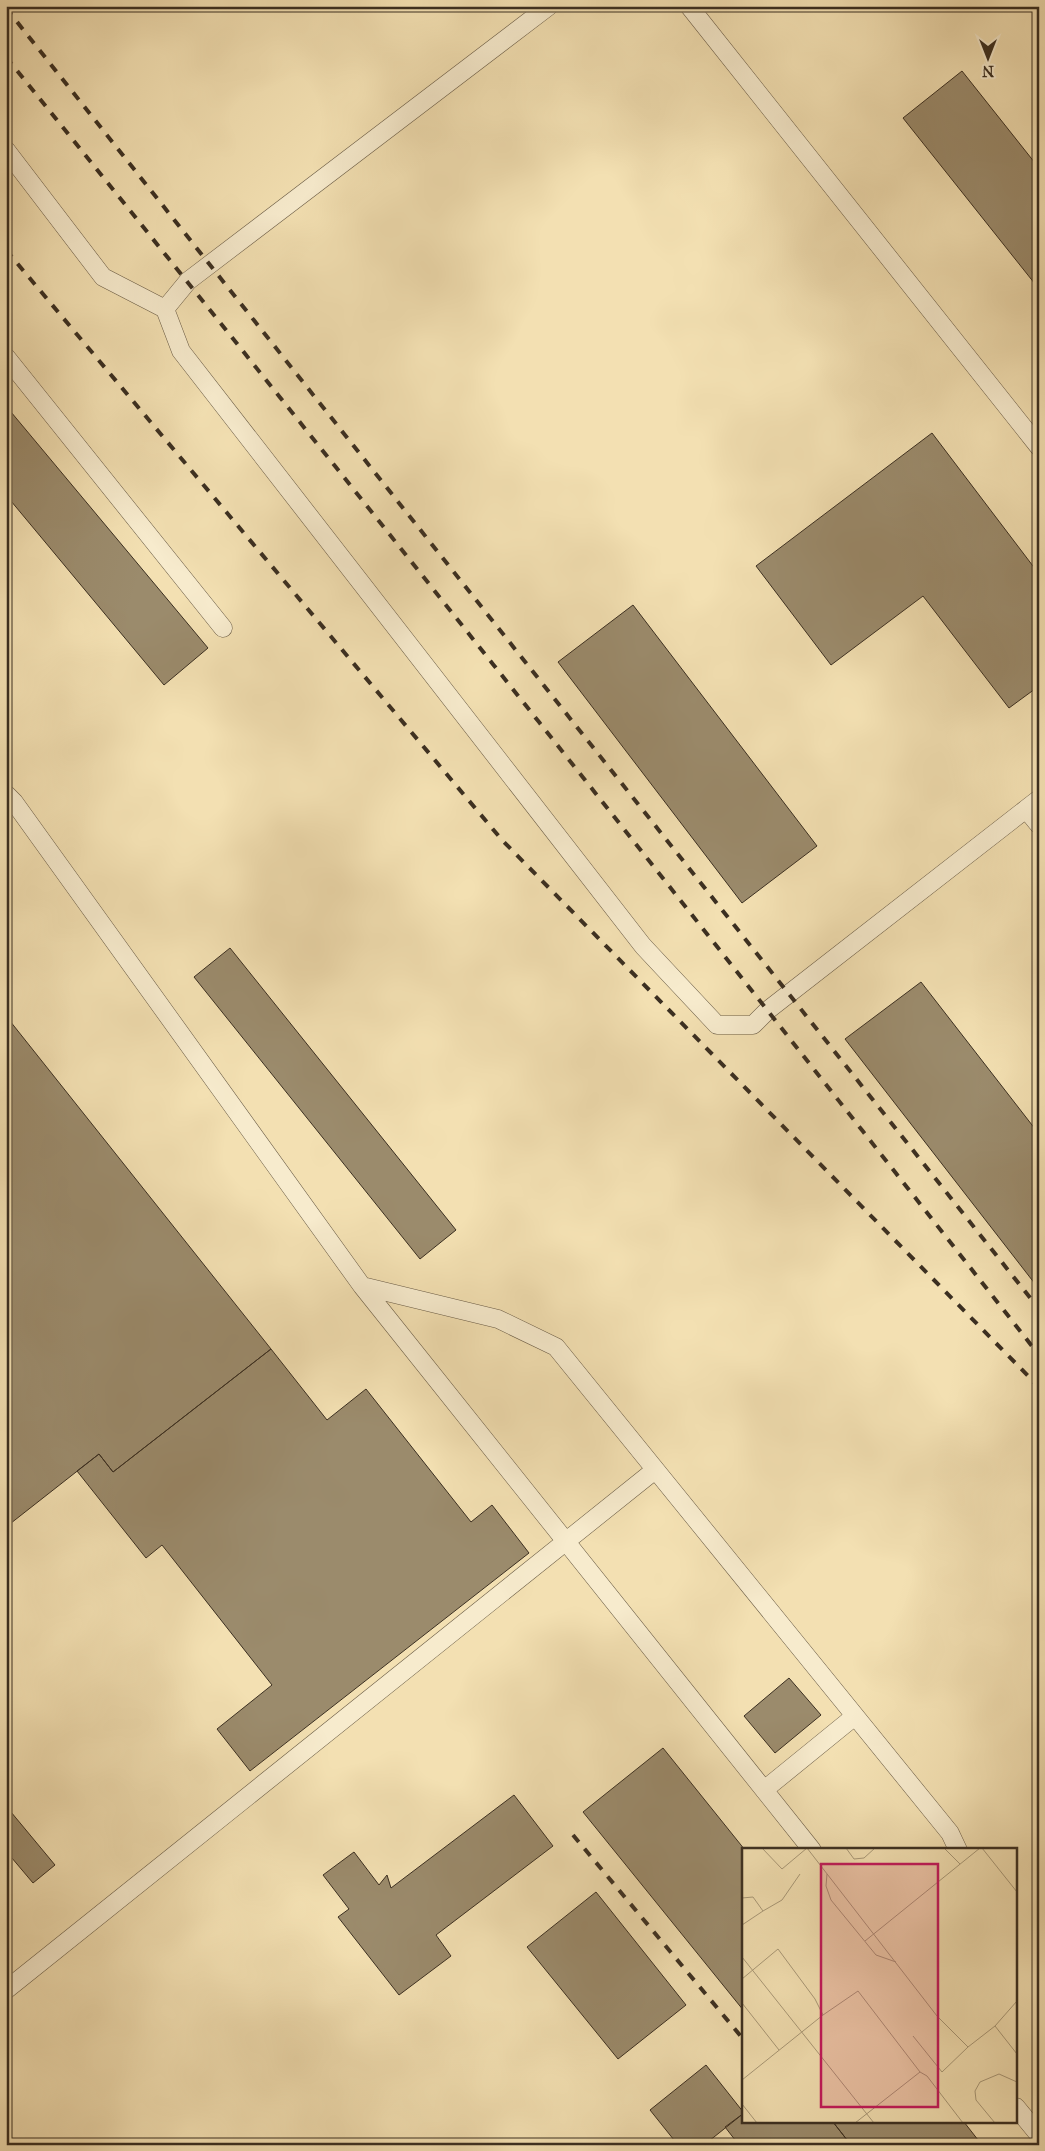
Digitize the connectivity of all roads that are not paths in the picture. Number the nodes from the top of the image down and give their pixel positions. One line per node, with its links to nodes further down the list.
1 (549, 6): 4 (lane)
2 (689, 6): 6 (lane)
3 (6, 150): 4 (lane)
4 (165, 309): 9 (lane)
5 (6, 357): 7 (lane)
6 (1039, 447)
7 (223, 628)
8 (6, 794): 11 (lane)
9 (1032, 804): 10 (lane)
10 (1039, 826)
11 (362, 1286): 12 (lane); 13 (lane)
12 (655, 1470): 13 (lane); 14 (lane)
13 (566, 1542): 15 (lane); 18 (lane)
14 (855, 1716): 15 (lane); 17 (lane)
15 (764, 1790): 16 (lane)
16 (810, 1848)
17 (957, 1848)
18 (6, 1990)
19 (1018, 2109): 20 (lane)
20 (1039, 2135)

